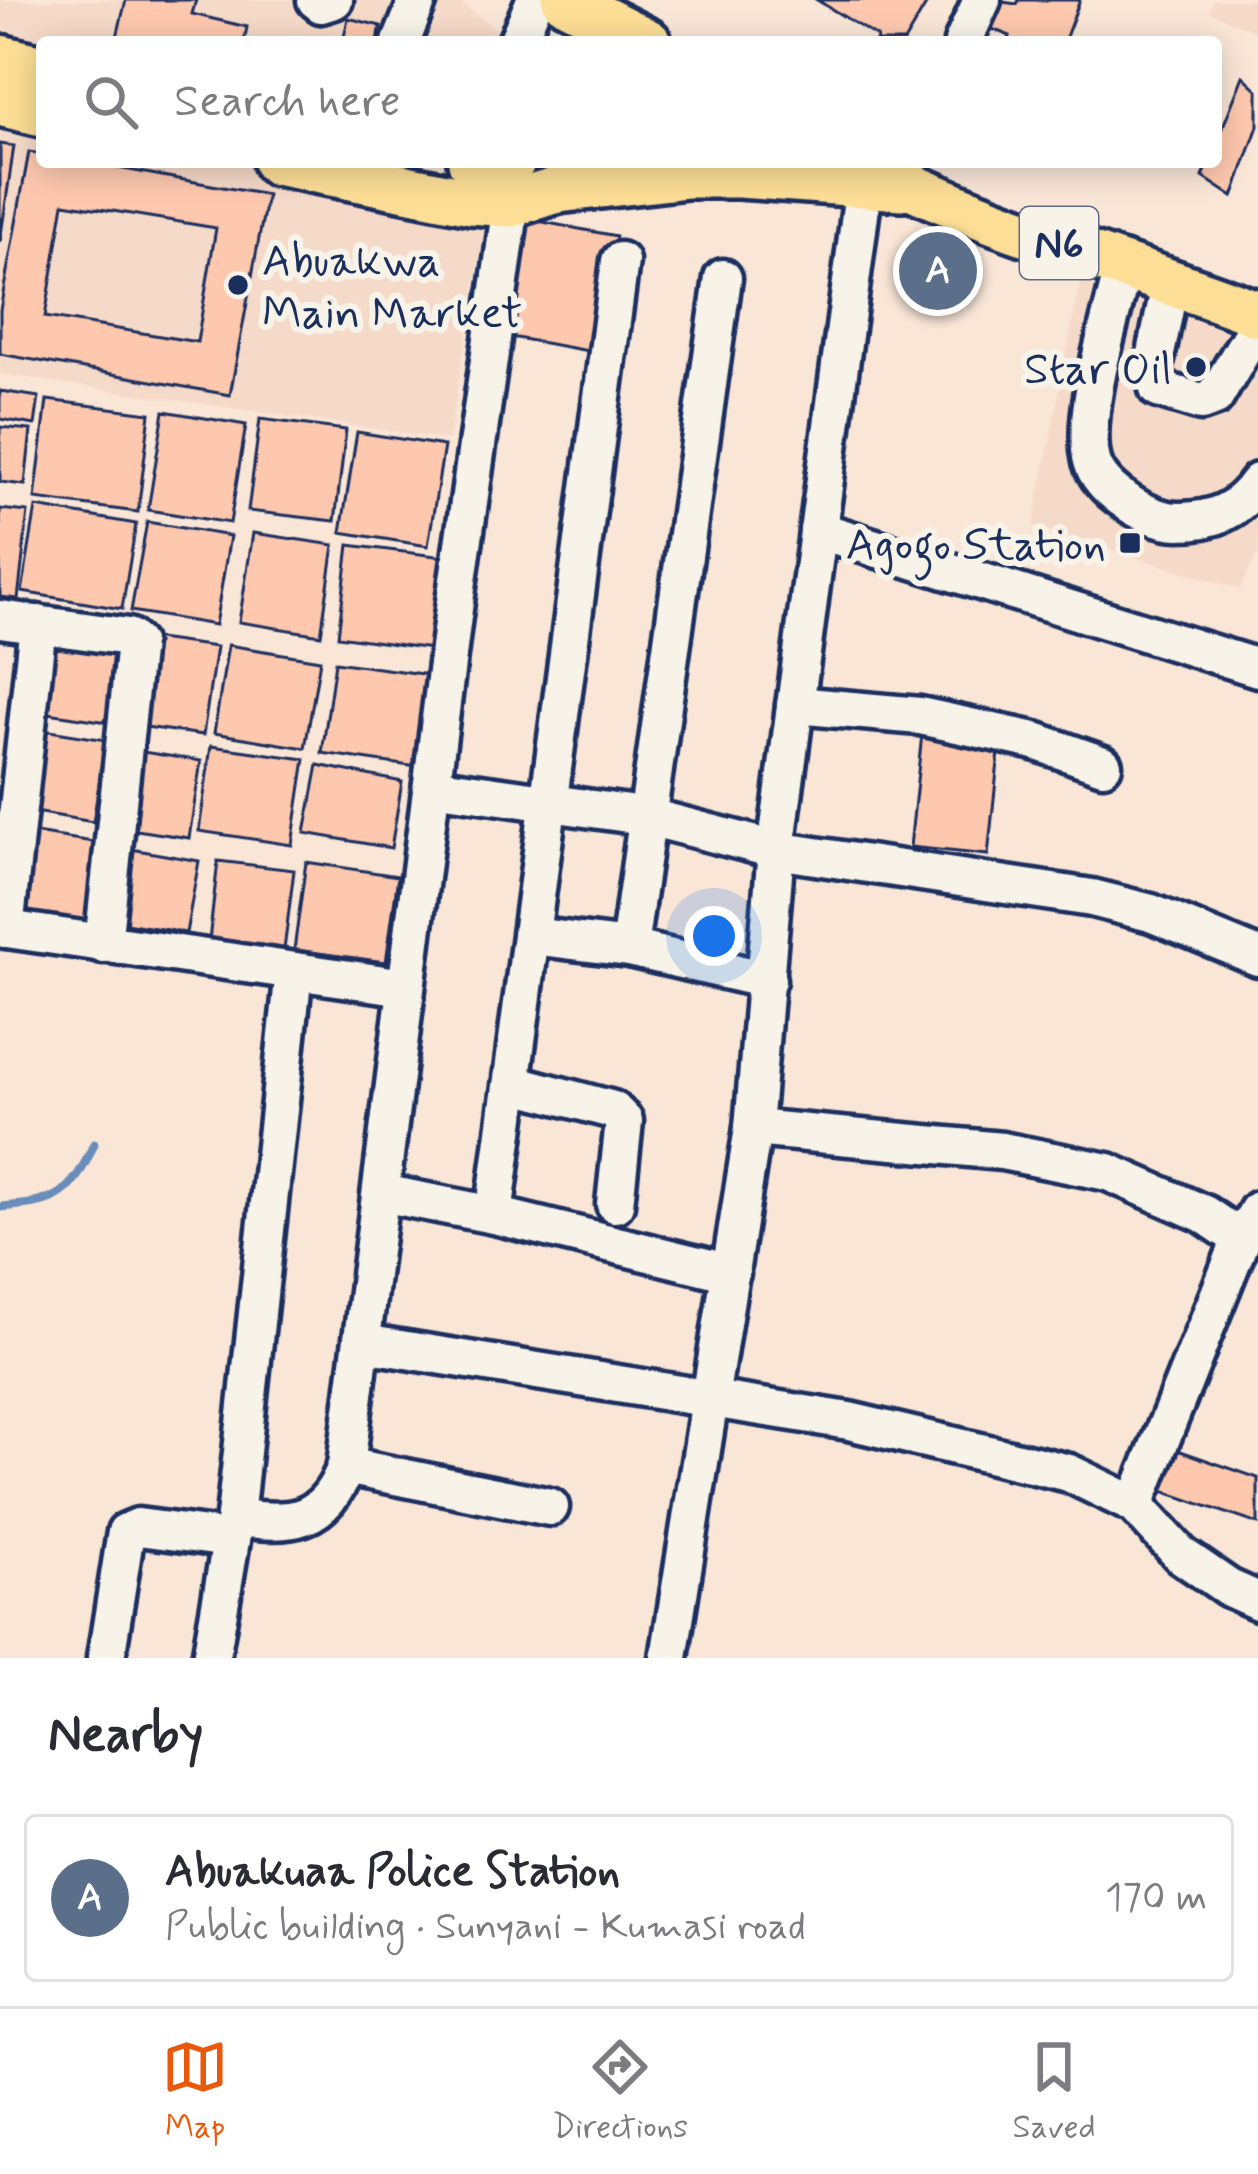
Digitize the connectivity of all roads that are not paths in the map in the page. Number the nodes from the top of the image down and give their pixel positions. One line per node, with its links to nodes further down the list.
1 (316, 0): 2 (street)
2 (334, 0)
3 (418, 0): 7 (street)
4 (535, 0): 8 (street)
5 (565, 0): 9 (main road); 10 (main road)
6 (982, 0): 11 (street)
7 (403, 36)
8 (520, 36)
9 (573, 36)
10 (635, 36)
11 (966, 36)
12 (0, 58): 13 (main road)
13 (36, 67)
14 (0, 103): 15 (main road)
15 (36, 112)
16 (306, 168): 20 (main road)
17 (864, 173): 18 (main road, N6); 19 (main road); 28 (street)
18 (922, 175): 22 (main road, N6)
19 (575, 176): 20 (main road)
20 (512, 183): 34 (street)
21 (620, 261): 35 (street)
22 (1123, 268): 24 (main road, N6); 27 (street)
23 (722, 278): 36 (street)
24 (1170, 284): 25 (main road, N6); 26 (street)
25 (1258, 314)
26 (1258, 324)
27 (1258, 482)
28 (818, 530): 31 (street); 32 (street)
29 (0, 619): 30 (street)
30 (38, 624): 38 (street); 40 (street)
31 (1258, 668)
32 (795, 705): 33 (street); 37 (street)
33 (1103, 765)
34 (433, 786): 35 (street); 45 (street)
35 (551, 802): 36 (street); 39 (street)
36 (649, 817): 37 (street); 41 (street)
37 (776, 850): 42 (street); 44 (street)
38 (2, 929): 40 (street)
39 (532, 936): 41 (street); 46 (street)
40 (103, 944): 43 (street)
41 (629, 948): 44 (street)
42 (1258, 957)
43 (294, 971): 45 (street); 58 (street)
44 (767, 980): 47 (street)
45 (405, 987): 48 (street)
46 (512, 1083): 49 (street); 50 (street)
47 (753, 1128): 51 (street); 52 (street)
48 (381, 1193): 50 (street); 53 (street)
49 (615, 1204)
50 (494, 1216): 52 (street)
51 (1250, 1224): 56 (street)
52 (731, 1273): 54 (street)
53 (363, 1343): 54 (street); 55 (street)
54 (710, 1398): 56 (street); 62 (street)
55 (346, 1466): 57 (street); 58 (street)
56 (1135, 1505): 59 (street)
57 (550, 1507)
58 (233, 1528): 60 (street); 61 (street)
59 (1258, 1601)
60 (106, 1658)
61 (212, 1658)
62 (669, 1658)

